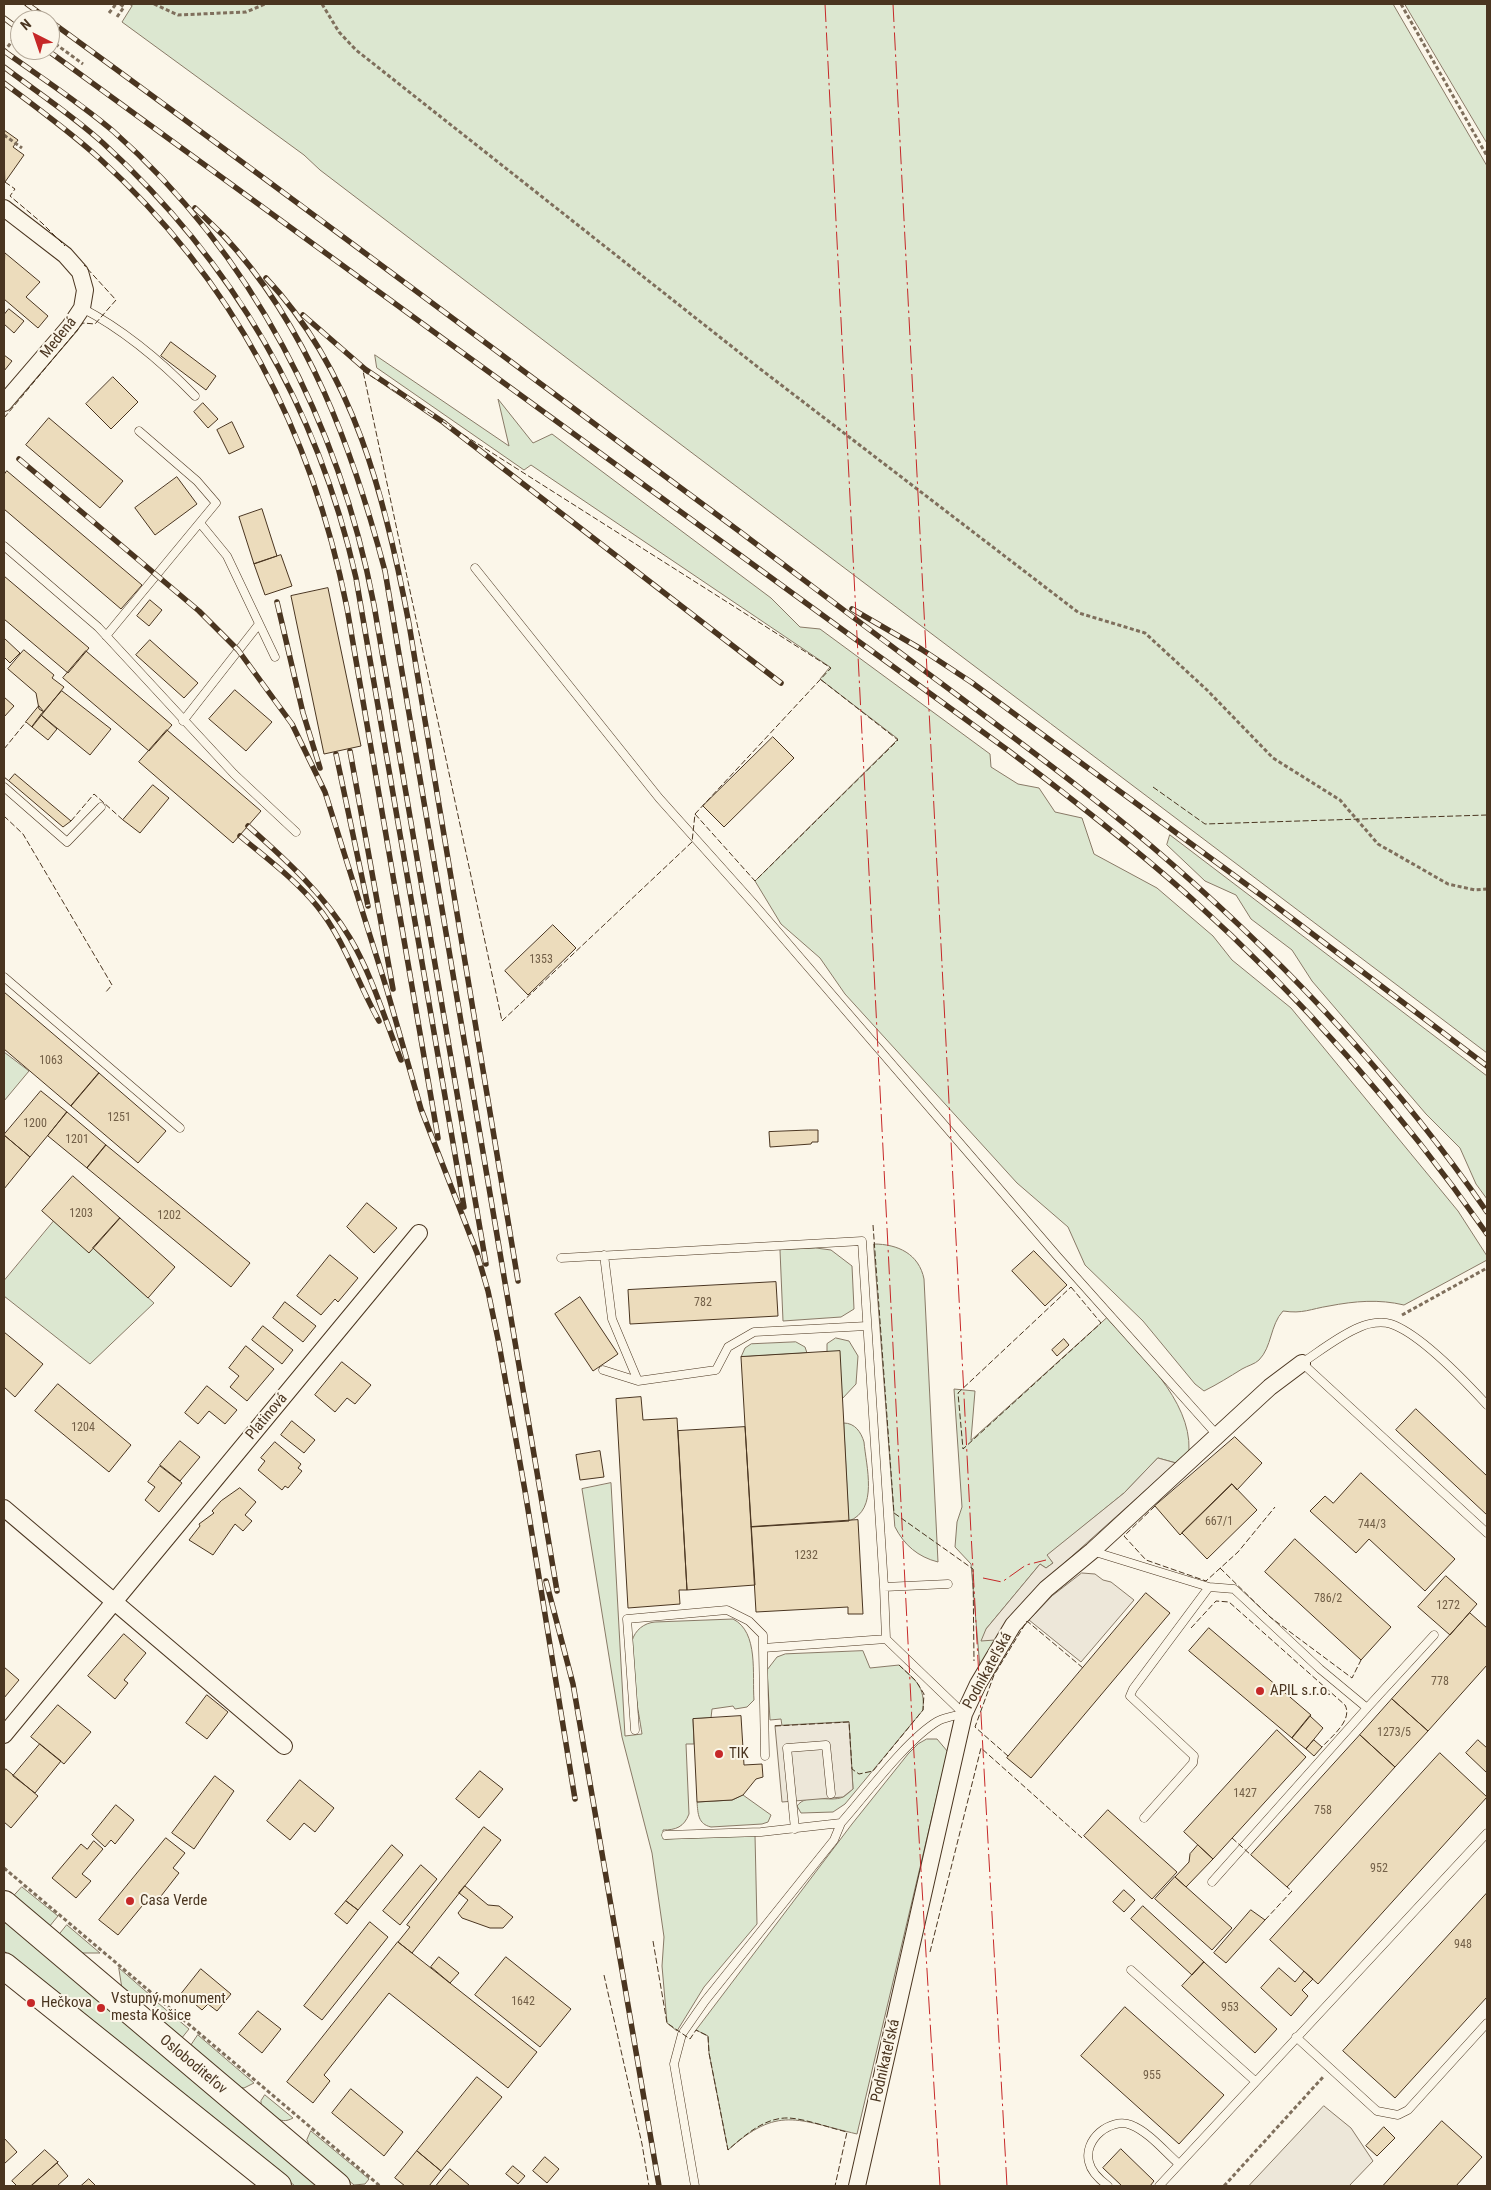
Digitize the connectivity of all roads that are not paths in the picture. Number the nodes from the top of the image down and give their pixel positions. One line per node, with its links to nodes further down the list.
1 (4, 208): 2 (street, Medená)
2 (82, 308): 3 (lane); 4 (street, Medená)
3 (195, 396)
4 (4, 403)
5 (139, 431): 6 (lane)
6 (200, 523): 9 (lane); 10 (lane)
7 (4, 546): 10 (lane)
8 (475, 568): 26 (lane)
9 (259, 624): 11 (lane); 12 (lane)
10 (106, 636): 12 (lane)
11 (275, 657)
12 (184, 721): 15 (lane)
13 (4, 787): 14 (lane)
14 (101, 807)
15 (296, 832)
16 (4, 978): 17 (lane)
17 (180, 1128)
18 (419, 1233): 33 (street, Platinová)
19 (604, 1255): 20 (lane); 21 (lane); 24 (lane)
20 (561, 1258)
21 (867, 1326): 24 (lane); 31 (lane)
22 (1302, 1364): 25 (lane); 26 (street, Podnikateľská); 28 (lane)
23 (603, 1370): 24 (lane)
24 (638, 1381)
25 (1487, 1405)
26 (1217, 1435): 29 (street, Podnikateľská)
27 (4, 1508): 33 (street)
28 (1487, 1533)
29 (1092, 1551): 32 (lane); 38 (street, Podnikateľská)
30 (948, 1584): 31 (lane)
31 (884, 1587): 35 (lane)
32 (1209, 1587): 37 (lane); 44 (lane)
33 (115, 1602): 40 (street, Platinová); 41 (street)
34 (1434, 1635): 37 (lane)
35 (886, 1639): 36 (lane); 38 (lane)
36 (763, 1648): 39 (lane); 42 (lane)
37 (1367, 1708): 49 (lane)
38 (964, 1714): 45 (lane); 60 (street, Podnikateľská)
39 (635, 1730)
40 (4, 1735)
41 (284, 1746)
42 (765, 1756)
43 (831, 1794): 46 (lane)
44 (1144, 1818)
45 (841, 1823): 46 (lane); 59 (lane)
46 (795, 1829): 48 (lane)
47 (1487, 1833): 54 (lane)
48 (666, 1835)
49 (1212, 1882)
50 (4, 1904): 58 (main road, Osloboditeľov)
51 (4, 1966): 57 (main road)
52 (1130, 1970): 55 (lane)
53 (1487, 2023): 54 (lane)
54 (1296, 2037): 55 (lane)
55 (1255, 2081): 56 (lane)
56 (1179, 2164): 61 (lane); 62 (lane)
57 (278, 2186)
58 (337, 2186)
59 (695, 2186)
60 (857, 2186)
61 (1108, 2186)
62 (1159, 2186)

